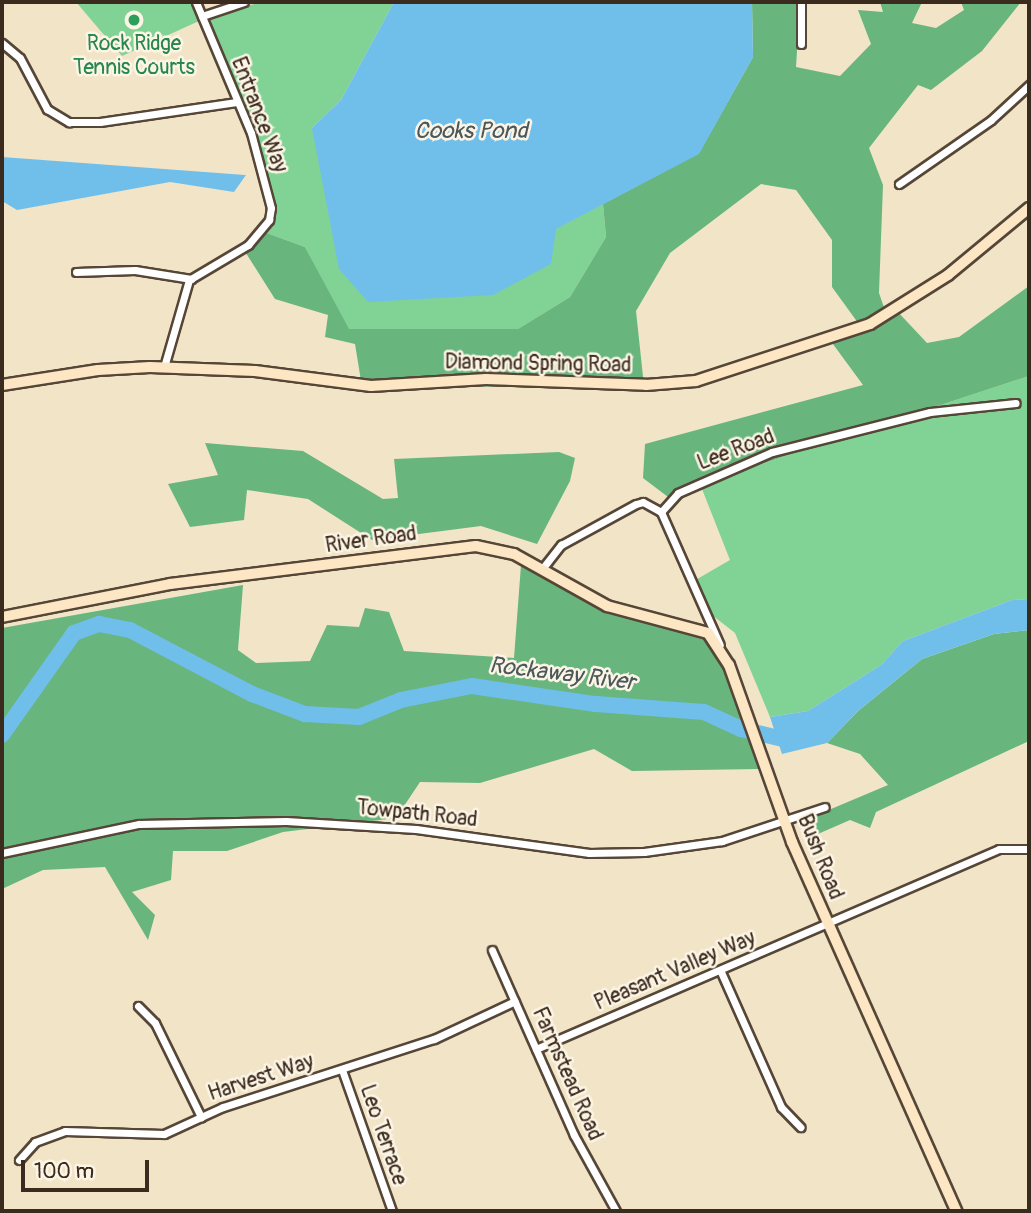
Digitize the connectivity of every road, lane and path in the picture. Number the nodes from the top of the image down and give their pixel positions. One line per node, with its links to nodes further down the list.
1 (196, 2): 4 (street, Entrance Way)
2 (244, 2): 4 (street)
3 (801, 2): 6 (street)
4 (202, 16): 8 (street, Entrance Way)
5 (2, 43): 8 (street)
6 (801, 44)
7 (1028, 90): 9 (street)
8 (237, 102): 12 (street, Entrance Way)
9 (899, 184)
10 (1029, 208): 13 (street, Diamond Spring Road)
11 (76, 272): 12 (street)
12 (191, 279): 13 (street)
13 (164, 367): 14 (street, Diamond Spring Road)
14 (2, 385)
15 (1016, 403): 16 (street, Lee Road)
16 (661, 512): 17 (street); 19 (street, Bush Road)
17 (542, 569): 18 (street, River Road); 19 (street, River Road)
18 (2, 617)
19 (722, 649): 21 (street, Bush Road)
20 (825, 807): 21 (street, Towpath Road)
21 (784, 821): 23 (street, Towpath Road); 24 (street, Bush Road)
22 (1029, 849): 24 (street, Pleasant Valley Way)
23 (2, 853)
24 (827, 925): 26 (street, Pleasant Valley Way); 36 (street, Bush Road)
25 (492, 950): 27 (street, Farmstead Road)
26 (721, 972): 29 (street, Pleasant Valley Way); 32 (street)
27 (515, 1001): 29 (street, Farmstead Road); 30 (street, Harvest Way)
28 (138, 1006): 31 (street)
29 (536, 1049): 35 (street, Farmstead Road)
30 (342, 1070): 31 (street, Harvest Way); 34 (street, Leo Terrace)
31 (201, 1117): 33 (street, Harvest Way)
32 (800, 1127)
33 (19, 1160)
34 (392, 1211)
35 (616, 1211)
36 (956, 1211)

